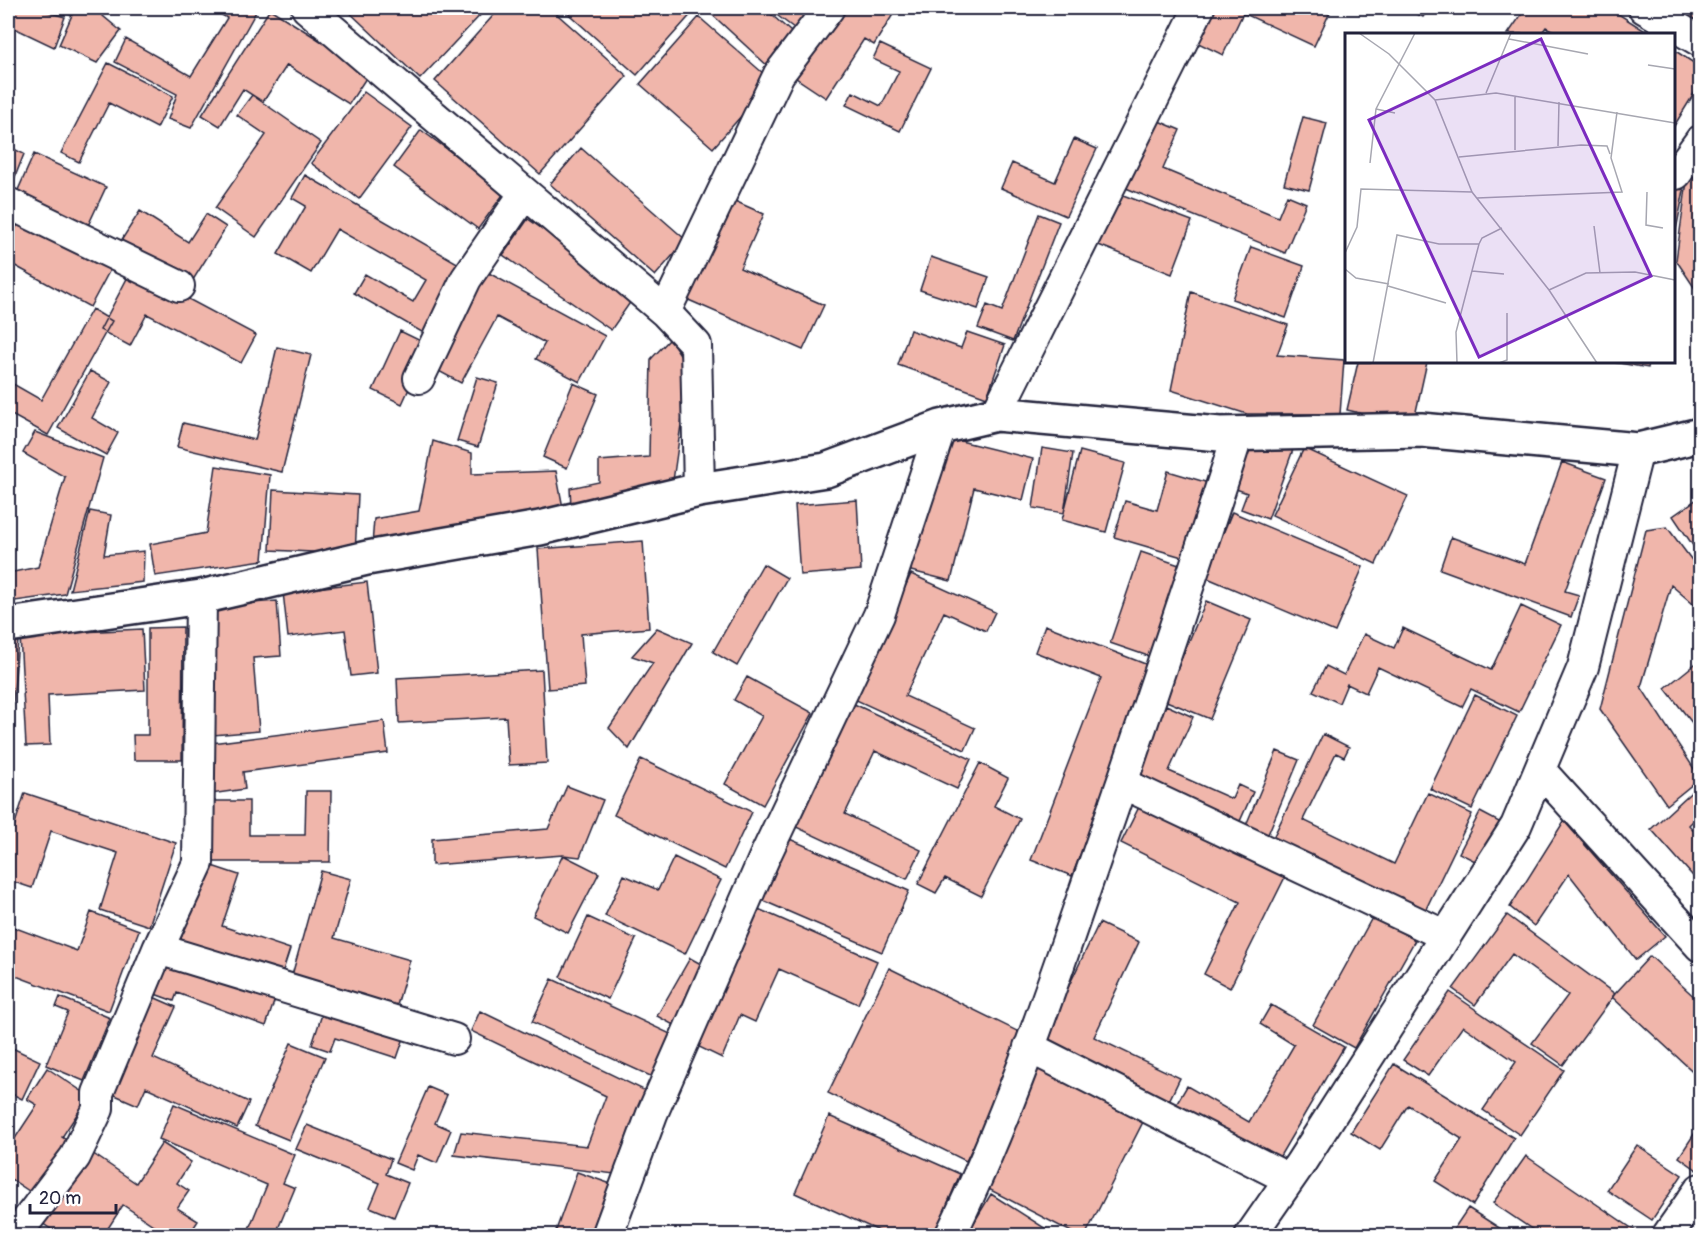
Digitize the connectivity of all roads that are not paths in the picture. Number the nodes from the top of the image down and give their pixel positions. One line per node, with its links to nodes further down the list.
1 (307, 8): 8 (street)
2 (829, 8): 11 (street)
3 (1199, 8): 13 (street)
4 (1644, 8): 5 (street)
5 (1701, 41)
6 (1701, 141): 7 (street)
7 (1676, 174)
8 (525, 193): 11 (street); 12 (street)
9 (8, 203): 10 (street)
10 (179, 286)
11 (665, 312): 18 (street)
12 (419, 378)
13 (996, 414): 14 (street); 15 (street)
14 (941, 427): 18 (street); 31 (street)
15 (1238, 434): 17 (street); 22 (street)
16 (1701, 435): 17 (street)
17 (1638, 450): 21 (street)
18 (699, 490): 19 (street)
19 (201, 597): 20 (street); 25 (street)
20 (8, 625)
21 (1540, 770): 23 (street); 24 (street)
22 (1122, 783): 23 (street); 27 (street)
23 (1446, 936): 28 (street)
24 (1701, 946)
25 (158, 949): 26 (street); 30 (street)
26 (454, 1039)
27 (1029, 1047): 28 (street); 32 (street)
28 (1289, 1179): 33 (street)
29 (1701, 1189): 34 (street)
30 (15, 1236)
31 (607, 1236)
32 (950, 1236)
33 (1250, 1236)
34 (1667, 1236)

